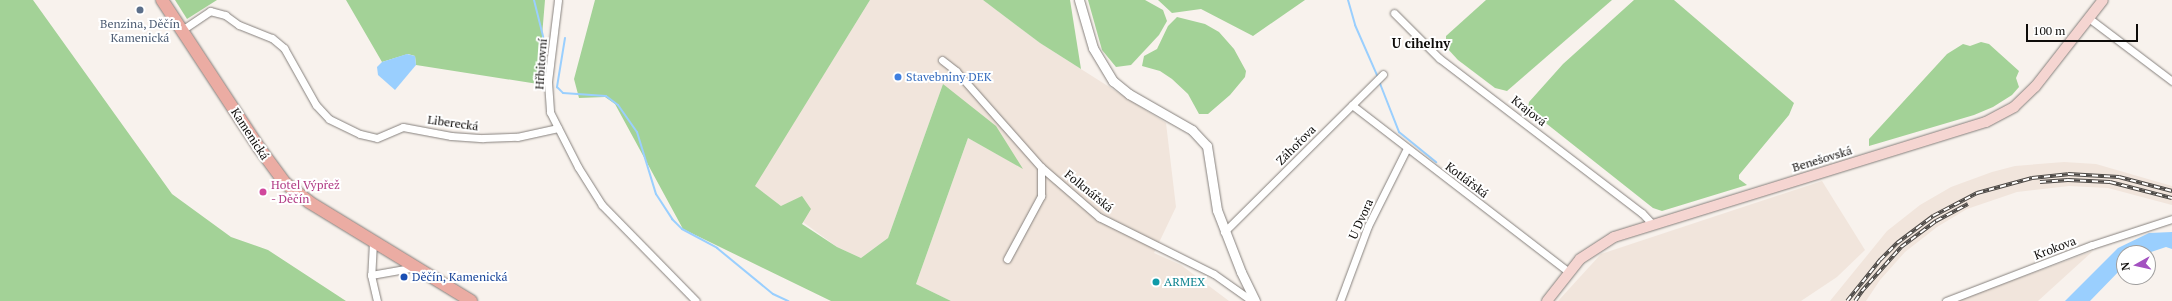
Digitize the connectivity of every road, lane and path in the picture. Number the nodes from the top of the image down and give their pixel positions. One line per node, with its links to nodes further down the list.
1 (162, 0): 7 (main road, Kamenická)
2 (558, 0): 12 (street, Hřbitovní)
3 (1079, 0): 17 (street)
4 (2103, 0): 6 (main road, Benešovská)
5 (1394, 13): 16 (street, Krajová)
6 (2090, 19): 10 (street); 16 (main road, Benešovská)
7 (182, 30): 12 (street, Liberecká); 18 (main road, Kamenická)
8 (942, 60): 14 (street, Folknářská)
9 (1383, 74): 11 (street, Záhořova)
10 (2172, 81)
11 (1352, 105): 13 (street, Kotlářská); 17 (street, Záhořova)
12 (558, 128): 25 (street)
13 (1407, 148): 21 (street, Kotlářská); 28 (street, U Dvora)
14 (1041, 167): 19 (street); 26 (street, Folknářská)
15 (2172, 219): 30 (street, Krokova)
16 (1653, 225): 21 (main road, Benešovská)
17 (1224, 232): 27 (street)
18 (373, 242): 20 (main road, Kamenická); 22 (street)
19 (1007, 260)
20 (416, 267): 22 (street); 24 (main road, Kamenická)
21 (1568, 272): 29 (main road, Benešovská)
22 (371, 275): 23 (street)
23 (377, 301)
24 (471, 301)
25 (696, 301)
26 (1252, 301)
27 (1255, 301)
28 (1340, 301)
29 (1547, 301)
30 (1946, 301)

